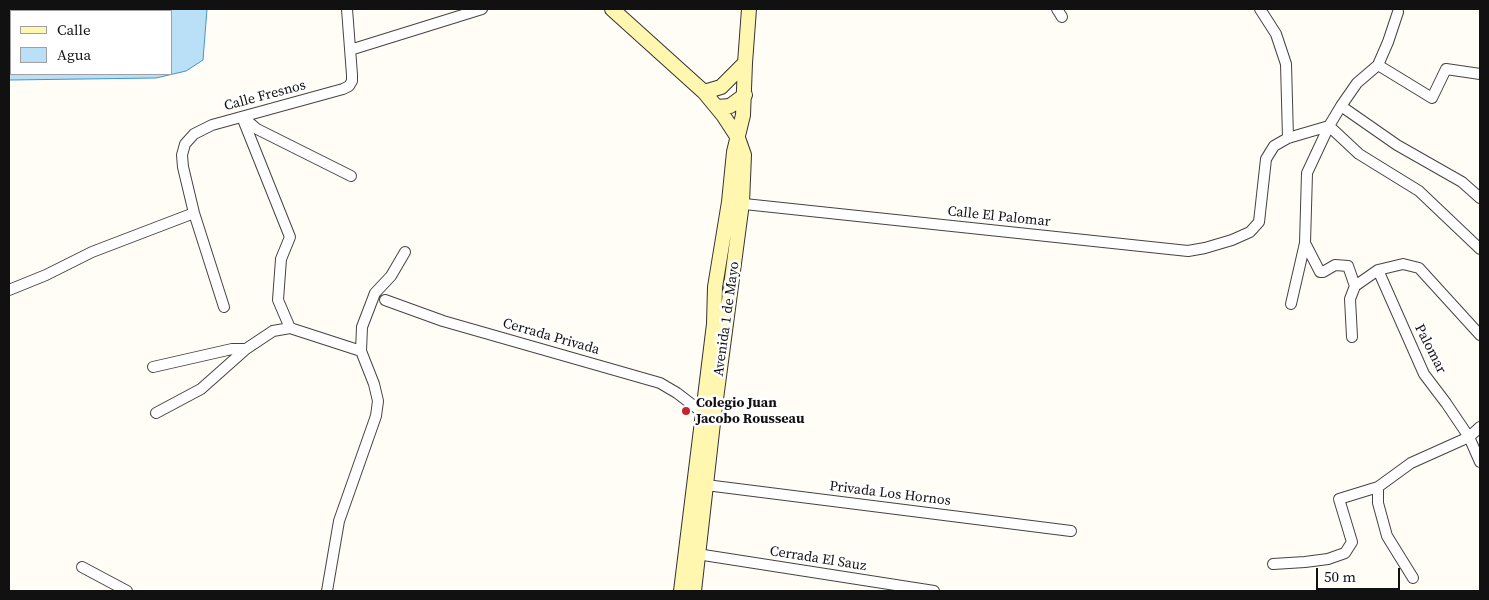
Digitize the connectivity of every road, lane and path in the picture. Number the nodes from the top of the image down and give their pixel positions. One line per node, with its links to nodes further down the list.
1 (347, 9): 7 (street, Calle Fresnos)
2 (482, 9): 7 (street)
3 (612, 9): 11 (main road)
4 (1260, 9): 18 (street)
5 (751, 11): 8 (main road, Avenida 1 de Mayo)
6 (1398, 12): 9 (street)
7 (350, 50): 15 (street, Calle Fresnos)
8 (745, 64): 11 (main road); 12 (main road, Avenida 1 de Mayo)
9 (1378, 66): 10 (street); 13 (street)
10 (1480, 74)
11 (704, 92): 14 (main road)
12 (745, 95): 14 (main road); 17 (main road, Avenida 1 de Mayo)
13 (1341, 106): 16 (street); 20 (street)
14 (717, 107): 17 (main road)
15 (242, 116): 19 (street); 22 (street, Calle Fresnos); 32 (street)
16 (1329, 126): 18 (street); 23 (street); 24 (street)
17 (738, 138): 21 (main road, Avenida 1 de Mayo)
18 (1288, 138): 21 (street, Calle El Palomar)
19 (350, 176)
20 (1480, 198)
21 (736, 203): 39 (main road, Avenida 1 de Mayo); 43 (main road, Avenida 1 de Mayo)
22 (194, 213): 28 (street); 31 (street, Calle Fresnos)
23 (1305, 243): 27 (street); 30 (street)
24 (1480, 248)
25 (405, 252): 36 (street)
26 (1378, 270): 27 (street); 33 (street); 41 (street, Palomar)
27 (1355, 286): 34 (street)
28 (9, 290)
29 (385, 300): 39 (street, Cerrada Privada)
30 (1291, 304)
31 (224, 307)
32 (290, 328): 35 (street); 36 (street)
33 (1480, 335)
34 (1352, 337)
35 (246, 349): 37 (street); 38 (street)
36 (361, 351): 51 (street)
37 (152, 367)
38 (156, 413)
39 (703, 413): 52 (main road, Avenida 1 de Mayo)
40 (1480, 426): 41 (street)
41 (1469, 438): 42 (street, Palomar); 44 (street)
42 (1480, 462)
43 (706, 485): 45 (street, Privada Los Hornos); 46 (main road, Avenida 1 de Mayo)
44 (1378, 487): 47 (street); 49 (street)
45 (1071, 532)
46 (698, 554): 53 (main road, Avenida 1 de Mayo); 54 (street, Cerrada El Sauz)
47 (1273, 564)
48 (82, 567): 50 (street)
49 (1413, 578)
50 (127, 591)
51 (327, 591)
52 (681, 591)
53 (694, 591)
54 (934, 591)

